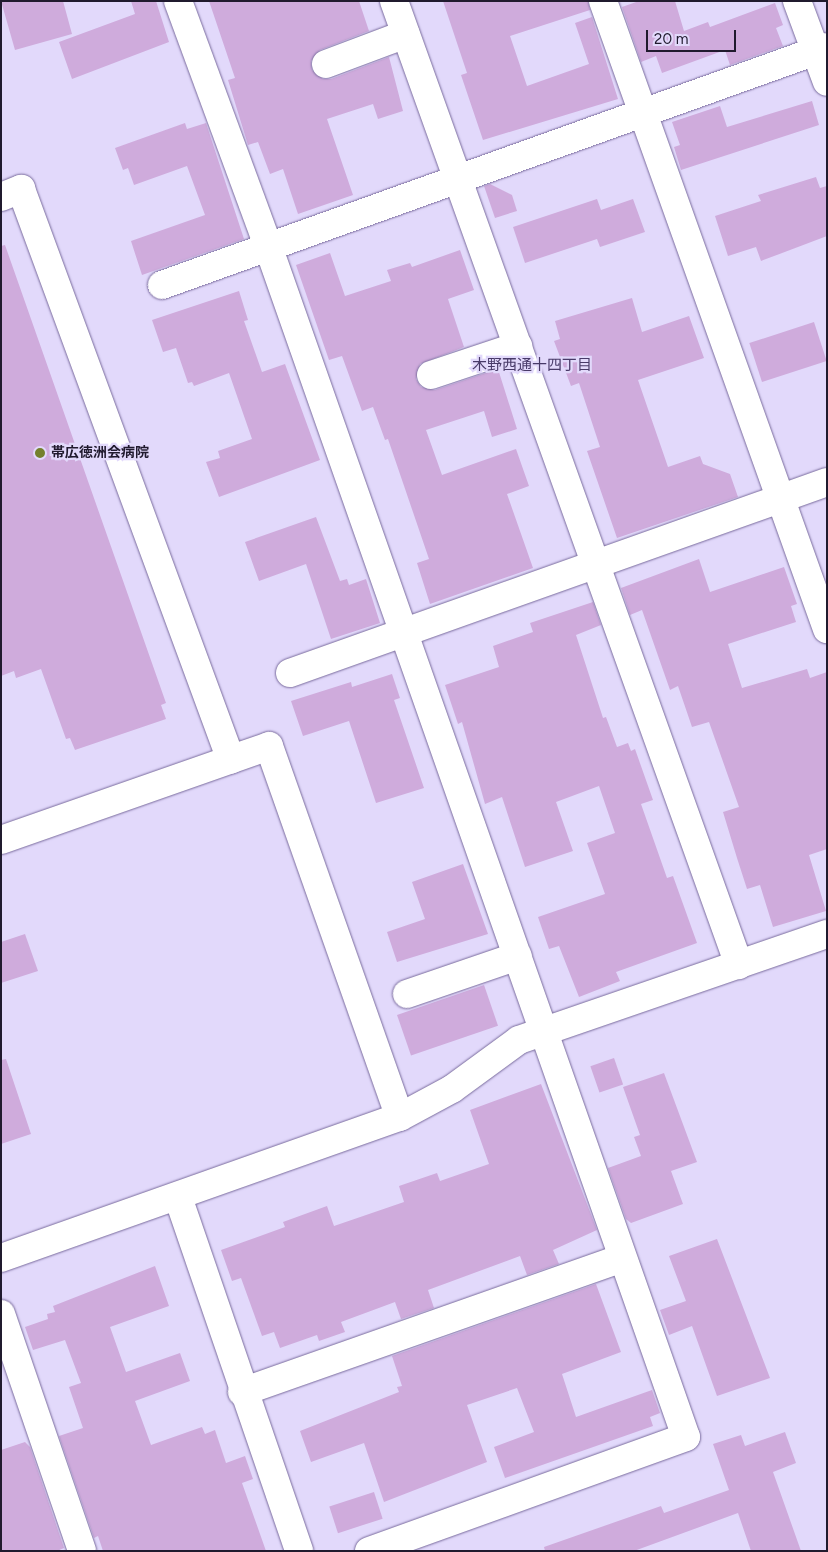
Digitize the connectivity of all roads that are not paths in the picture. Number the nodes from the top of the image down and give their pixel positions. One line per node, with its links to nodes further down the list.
1 (178, 1): 12 (street)
2 (394, 1): 5 (street)
3 (604, 1): 9 (street)
4 (797, 1): 6 (street)
5 (406, 34): 7 (street); 10 (street)
6 (821, 49): 8 (street); 9 (street)
7 (326, 64)
8 (827, 82)
9 (642, 113): 10 (street); 17 (street)
10 (459, 179): 12 (street); 14 (street)
11 (1, 197): 22 (street)
12 (268, 246): 13 (street); 20 (street)
13 (162, 285)
14 (518, 346): 15 (street); 18 (street)
15 (431, 375)
16 (827, 482): 17 (street)
17 (781, 498): 18 (street); 19 (street)
18 (594, 565): 20 (street); 26 (street)
19 (827, 629)
20 (403, 632): 21 (street); 25 (street)
21 (290, 674)
22 (231, 760): 23 (street); 29 (street)
23 (1, 840)
24 (827, 934): 26 (street)
25 (518, 956): 27 (street); 28 (street)
26 (739, 965): 28 (street)
27 (407, 994)
28 (544, 1032): 29 (street); 32 (street)
29 (400, 1117): 30 (street)
30 (178, 1197): 31 (street); 34 (street)
31 (1, 1258)
32 (622, 1258): 34 (street); 37 (street)
33 (1, 1314): 35 (street)
34 (242, 1392): 36 (street)
35 (82, 1551)
36 (299, 1551)
37 (369, 1551)

